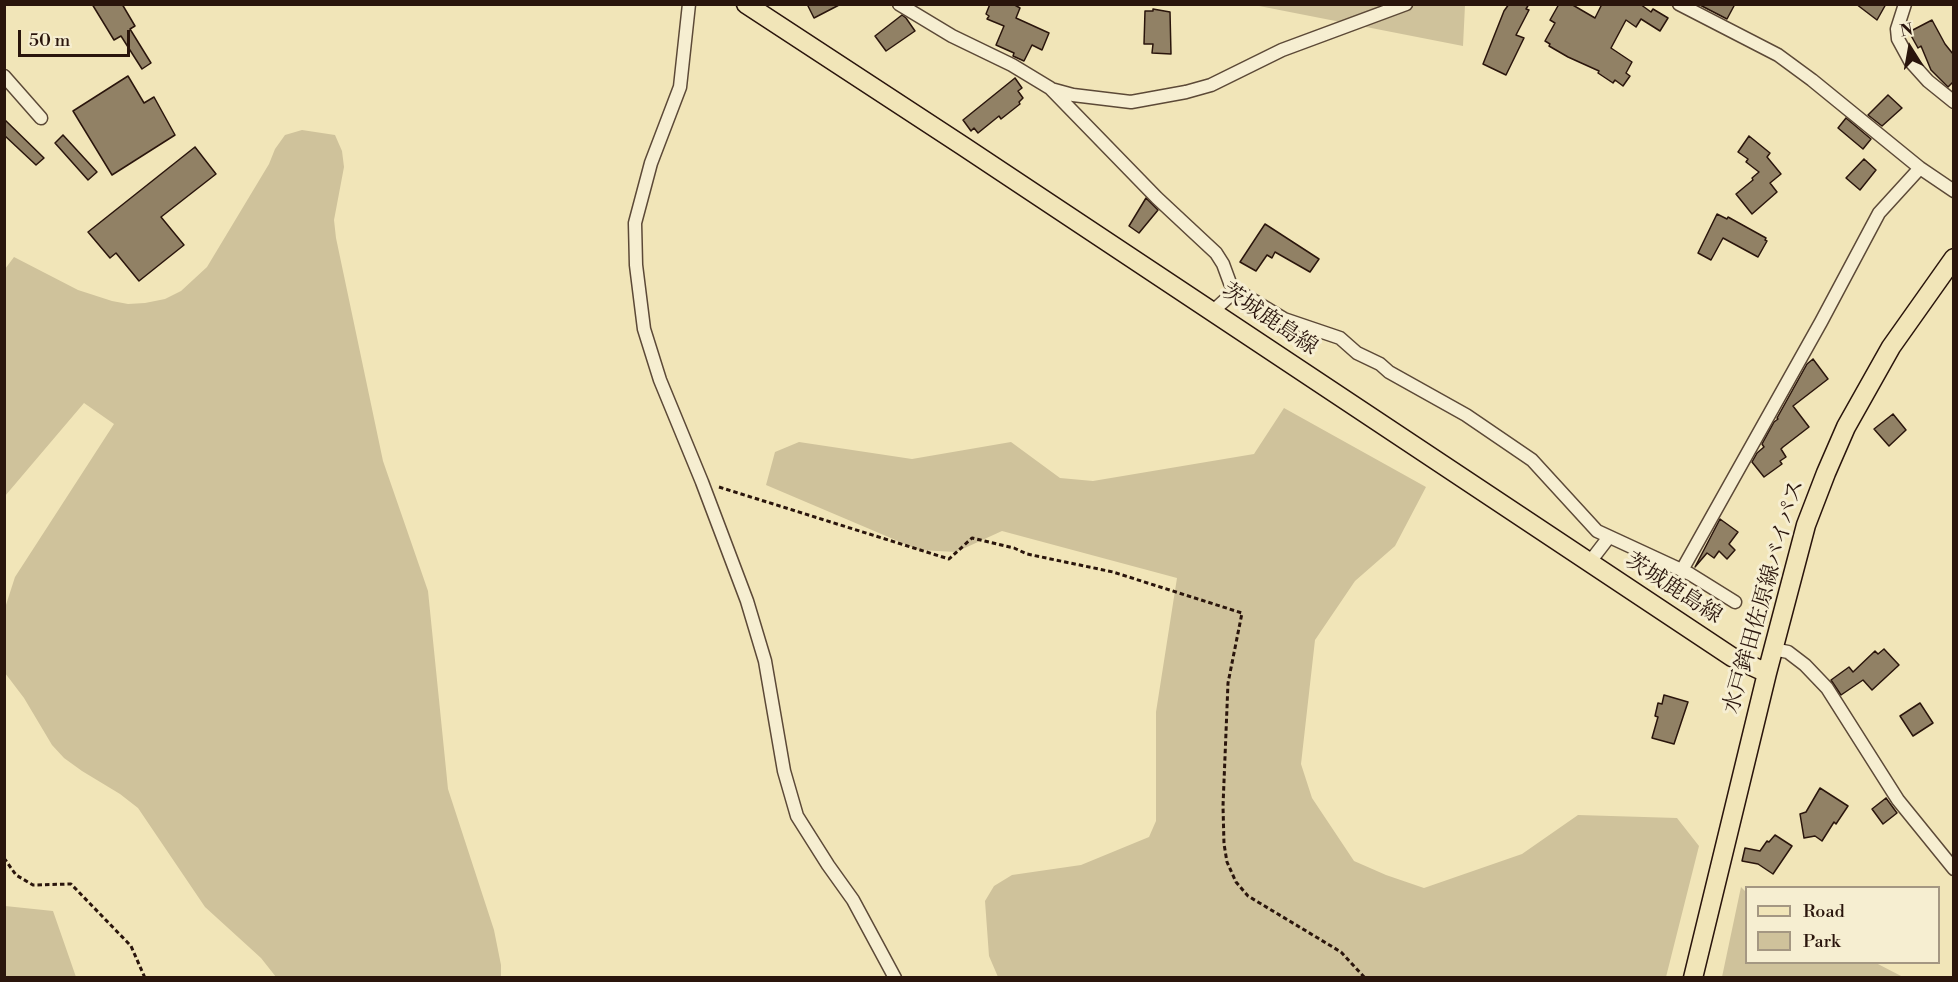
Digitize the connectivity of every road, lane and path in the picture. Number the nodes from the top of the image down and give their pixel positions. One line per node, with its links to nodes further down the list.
1 (689, 4): 16 (street)
2 (746, 4): 15 (main road, 茨城鹿島線)
3 (899, 4): 8 (street)
4 (1406, 4): 8 (street)
5 (1905, 4): 9 (street)
6 (1686, 6): 11 (street)
7 (4, 76): 10 (street)
8 (1050, 88): 14 (street)
9 (1953, 102)
10 (41, 118)
11 (1920, 168): 12 (street); 19 (street)
12 (1953, 191)
13 (1953, 258): 21 (main road, 水戸鉾田佐原線バイパス)
14 (1236, 290): 15 (street); 17 (street)
15 (1212, 312): 18 (main road, 茨城鹿島線)
16 (702, 482): 26 (street); 27 (path)
17 (1609, 537): 18 (street); 19 (street)
18 (1589, 563): 22 (main road, 茨城鹿島線)
19 (1682, 570): 20 (street)
20 (1735, 602)
21 (1773, 648): 22 (main road, 水戸鉾田佐原線バイパス); 24 (street)
22 (1767, 673): 28 (main road, 水戸鉾田佐原線バイパス)
23 (4, 858): 25 (path)
24 (1953, 868)
25 (146, 978)
26 (894, 978)
27 (1365, 978)
28 (1693, 978)

